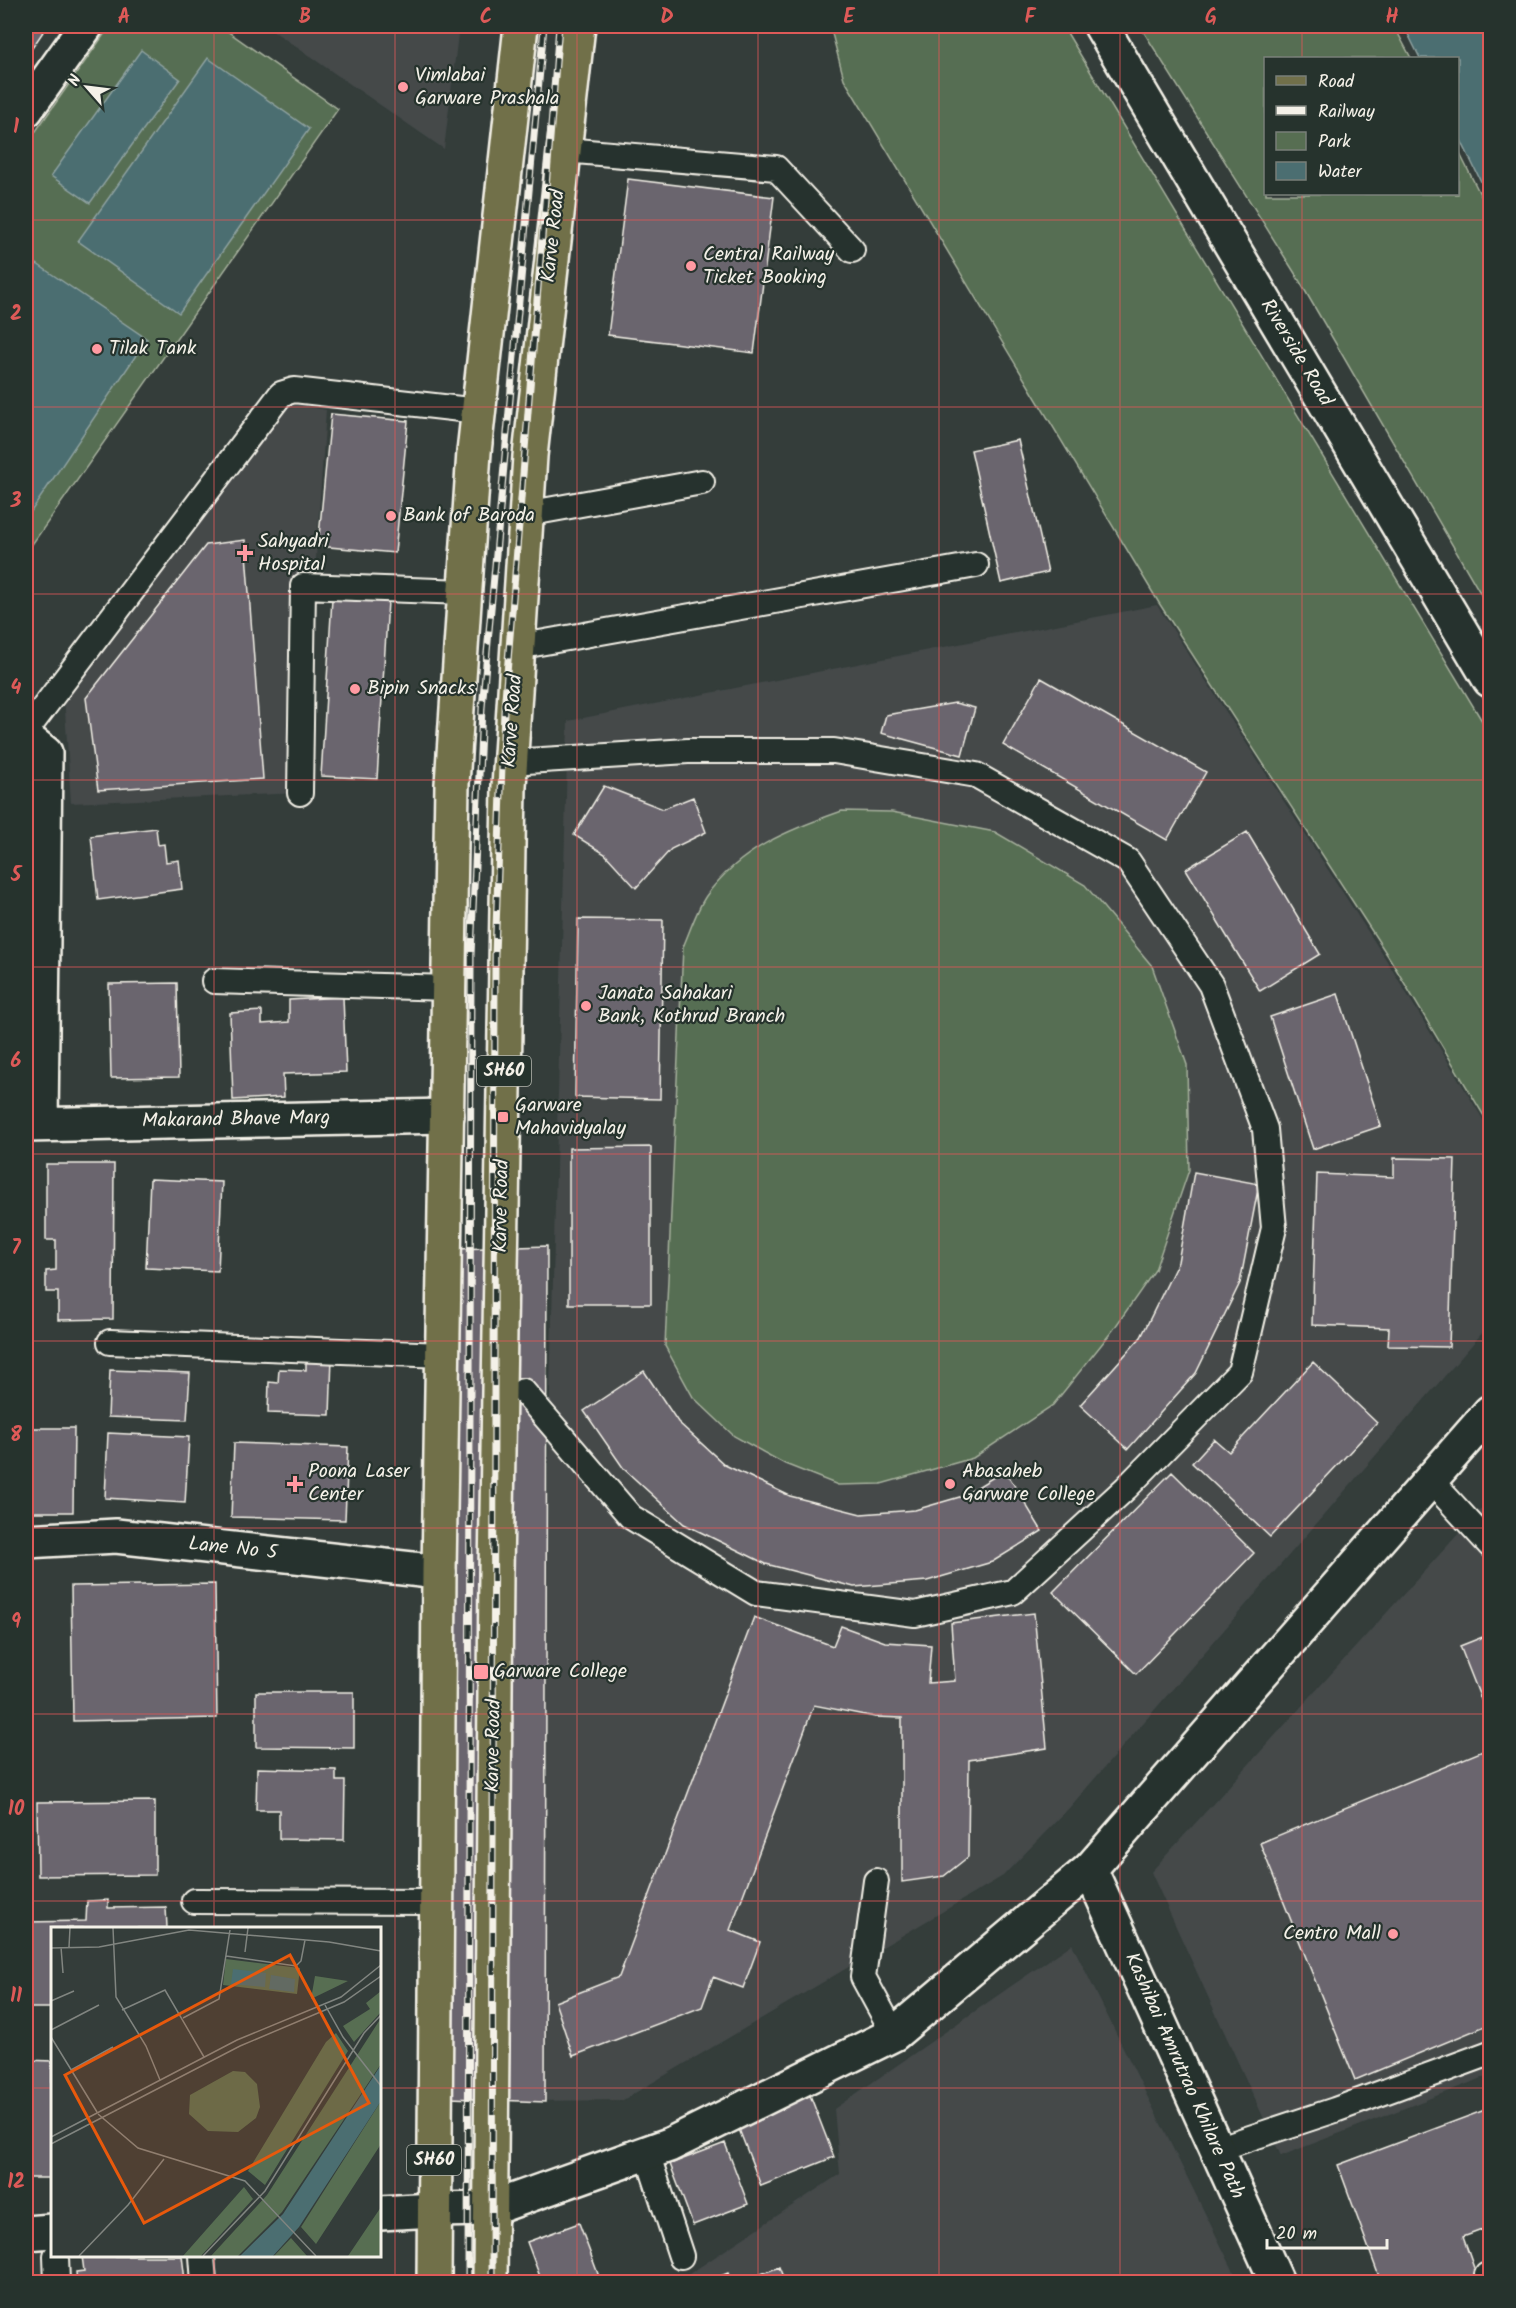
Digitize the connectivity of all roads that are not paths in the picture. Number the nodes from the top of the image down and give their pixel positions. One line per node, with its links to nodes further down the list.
1 (86, 26): 5 (street)
2 (521, 26): 8 (main road, SH60)
3 (578, 26): 6 (main road, Karve Road / SH60)
4 (1101, 26): 14 (street, Riverside Road)
5 (26, 110)
6 (564, 150): 7 (lane); 10 (main road, Karve Road / SH60)
7 (852, 250)
8 (478, 411): 12 (main road, SH60); 15 (lane)
9 (702, 482): 10 (lane)
10 (526, 514): 13 (main road, Karve Road / SH60)
11 (976, 565): 13 (lane)
12 (464, 592): 18 (lane); 20 (main road, SH60)
13 (517, 647): 17 (main road, Karve Road / SH60)
14 (1491, 680)
15 (26, 731)
16 (26, 738): 22 (street)
17 (510, 762): 25 (lane); 39 (main road, Karve Road / SH60)
18 (300, 793)
19 (214, 981): 20 (lane)
20 (448, 988): 21 (main road, SH60)
21 (447, 1116): 22 (street, Makarand Bhave Marg); 24 (main road, SH60)
22 (33, 1125)
23 (110, 1342): 24 (lane)
24 (443, 1355): 30 (main road, SH60)
25 (523, 1391)
26 (1491, 1412): 27 (street)
27 (1431, 1480): 29 (lane); 31 (street)
28 (26, 1541): 30 (street, Lane No 5)
29 (1491, 1545)
30 (440, 1572): 34 (main road, SH60)
31 (1090, 1869): 35 (street); 37 (street, Kashibai Amrutrao Khilare Path)
32 (876, 1881): 35 (lane)
33 (194, 1901): 34 (lane)
34 (436, 1902): 40 (main road, SH60)
35 (894, 2034): 38 (street)
36 (1491, 2053): 37 (lane)
37 (1217, 2149): 51 (street, Kashibai Amrutrao Khilare Path)
38 (646, 2153): 39 (street); 44 (lane)
39 (490, 2209): 40 (street); 50 (main road, Karve Road / SH60)
40 (434, 2210): 41 (street); 49 (main road, SH60)
41 (381, 2213)
42 (51, 2231): 43 (street)
43 (26, 2233)
44 (681, 2256)
45 (56, 2257): 47 (lane)
46 (202, 2257): 48 (lane)
47 (57, 2283)
48 (204, 2283)
49 (434, 2283)
50 (490, 2283)
51 (1277, 2283)

